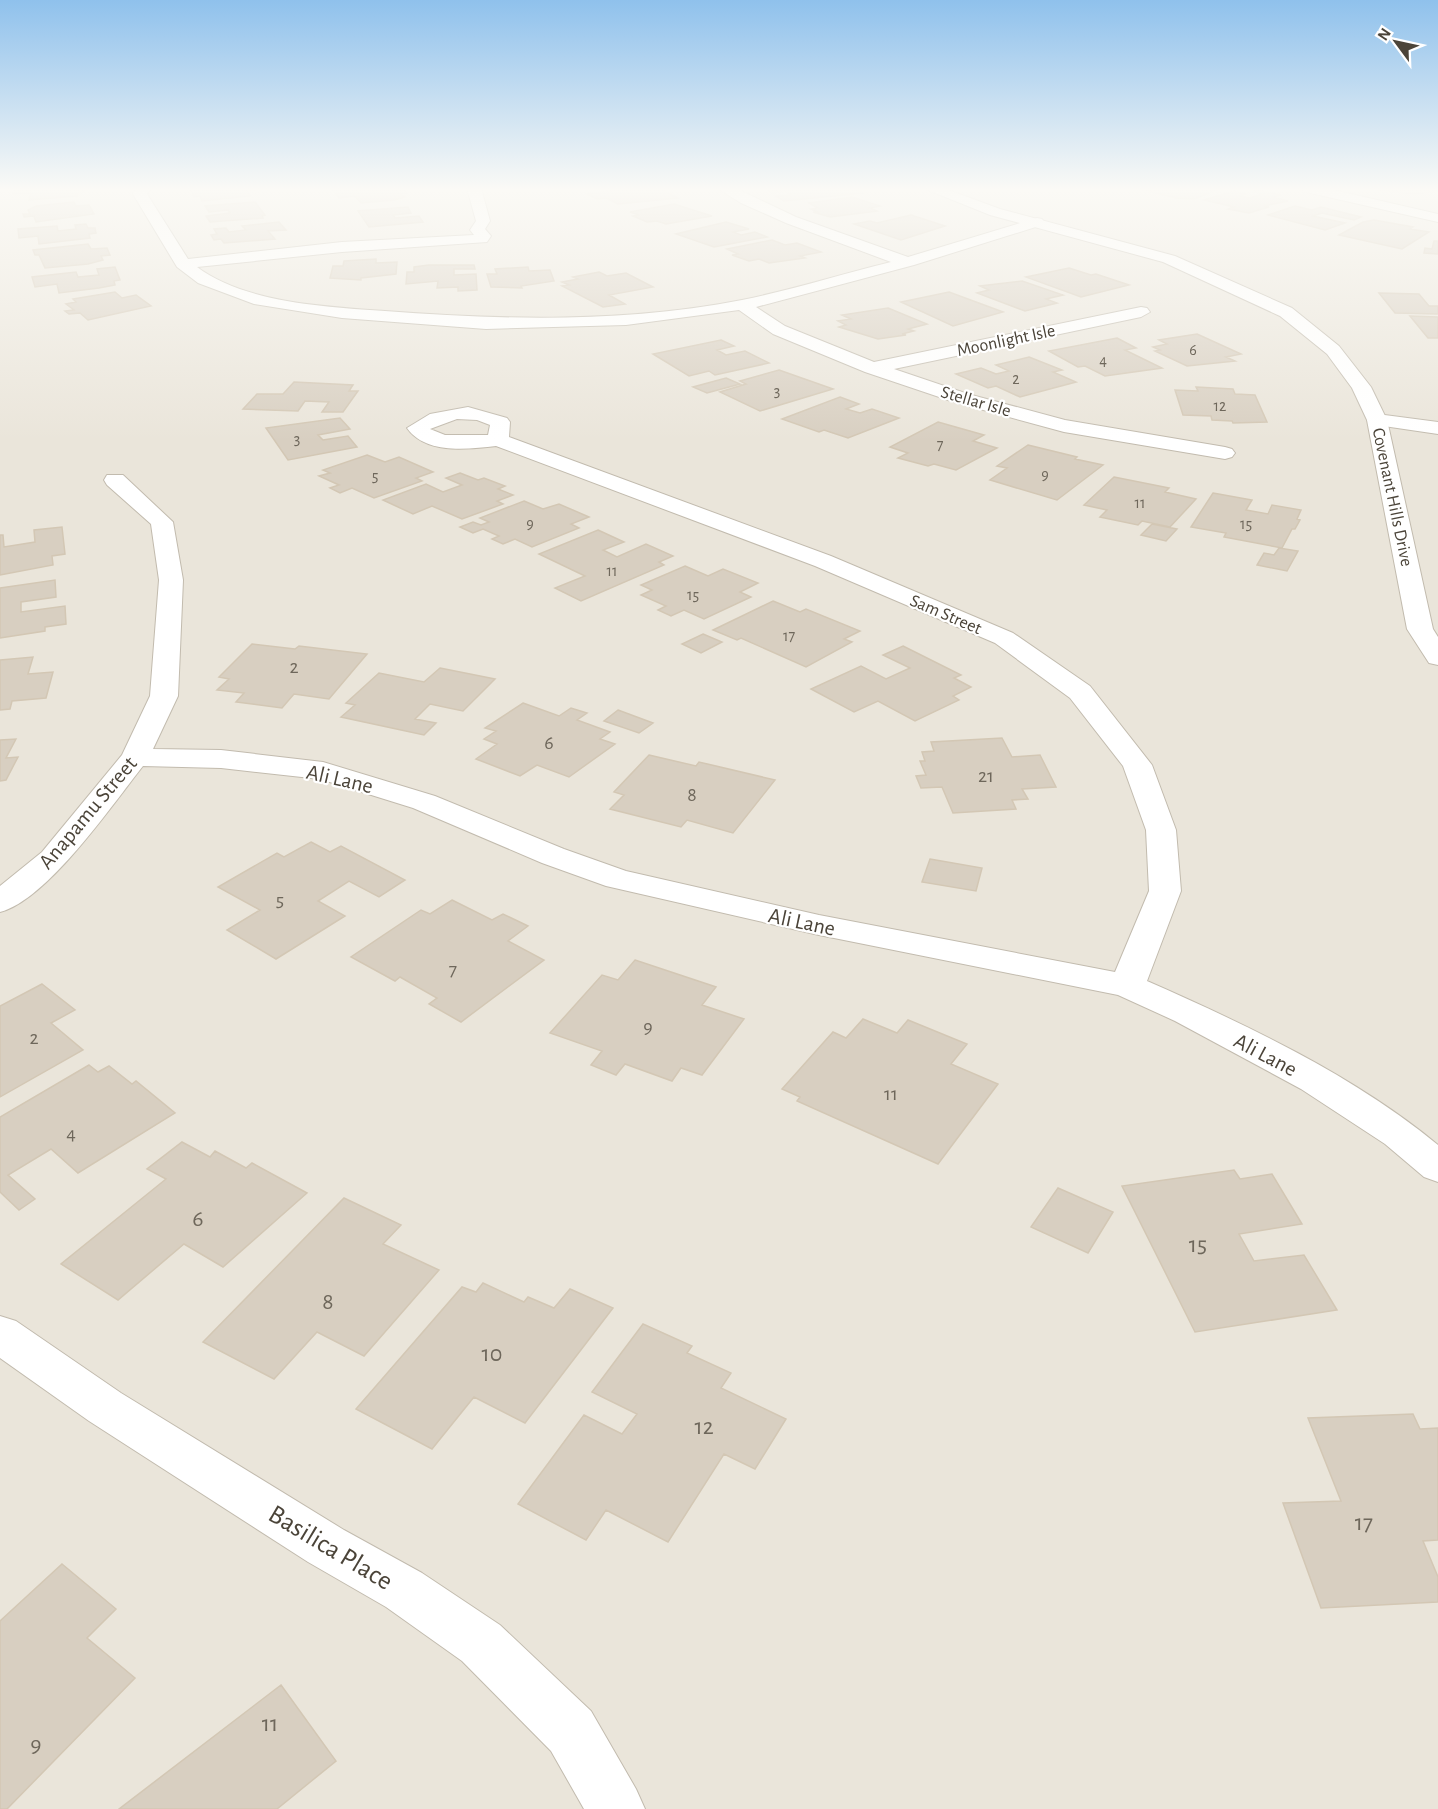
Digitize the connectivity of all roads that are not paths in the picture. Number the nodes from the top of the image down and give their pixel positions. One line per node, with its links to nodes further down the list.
1 (194, 272): 4 (street)
2 (868, 272): 4 (street)
3 (1197, 272): 7 (street, Covenant Hills Drive)
4 (742, 305): 6 (street, Stellar Isle)
5 (1141, 312): 6 (street, Moonlight Isle)
6 (872, 368): 10 (street, Stellar Isle)
7 (1377, 420): 8 (street); 12 (street, Covenant Hills Drive)
8 (1438, 428)
9 (498, 440): 15 (street, Sam Street)
10 (1225, 453)
11 (115, 480): 13 (street, Anapamu Street)
12 (1438, 657)
13 (135, 757): 14 (street, Anapamu Street); 15 (street, Ali Lane)
14 (0, 902)
15 (1127, 986): 16 (street, Ali Lane)
16 (1438, 1167)
17 (0, 1334): 18 (street, Basilica Place)
18 (616, 1809)

